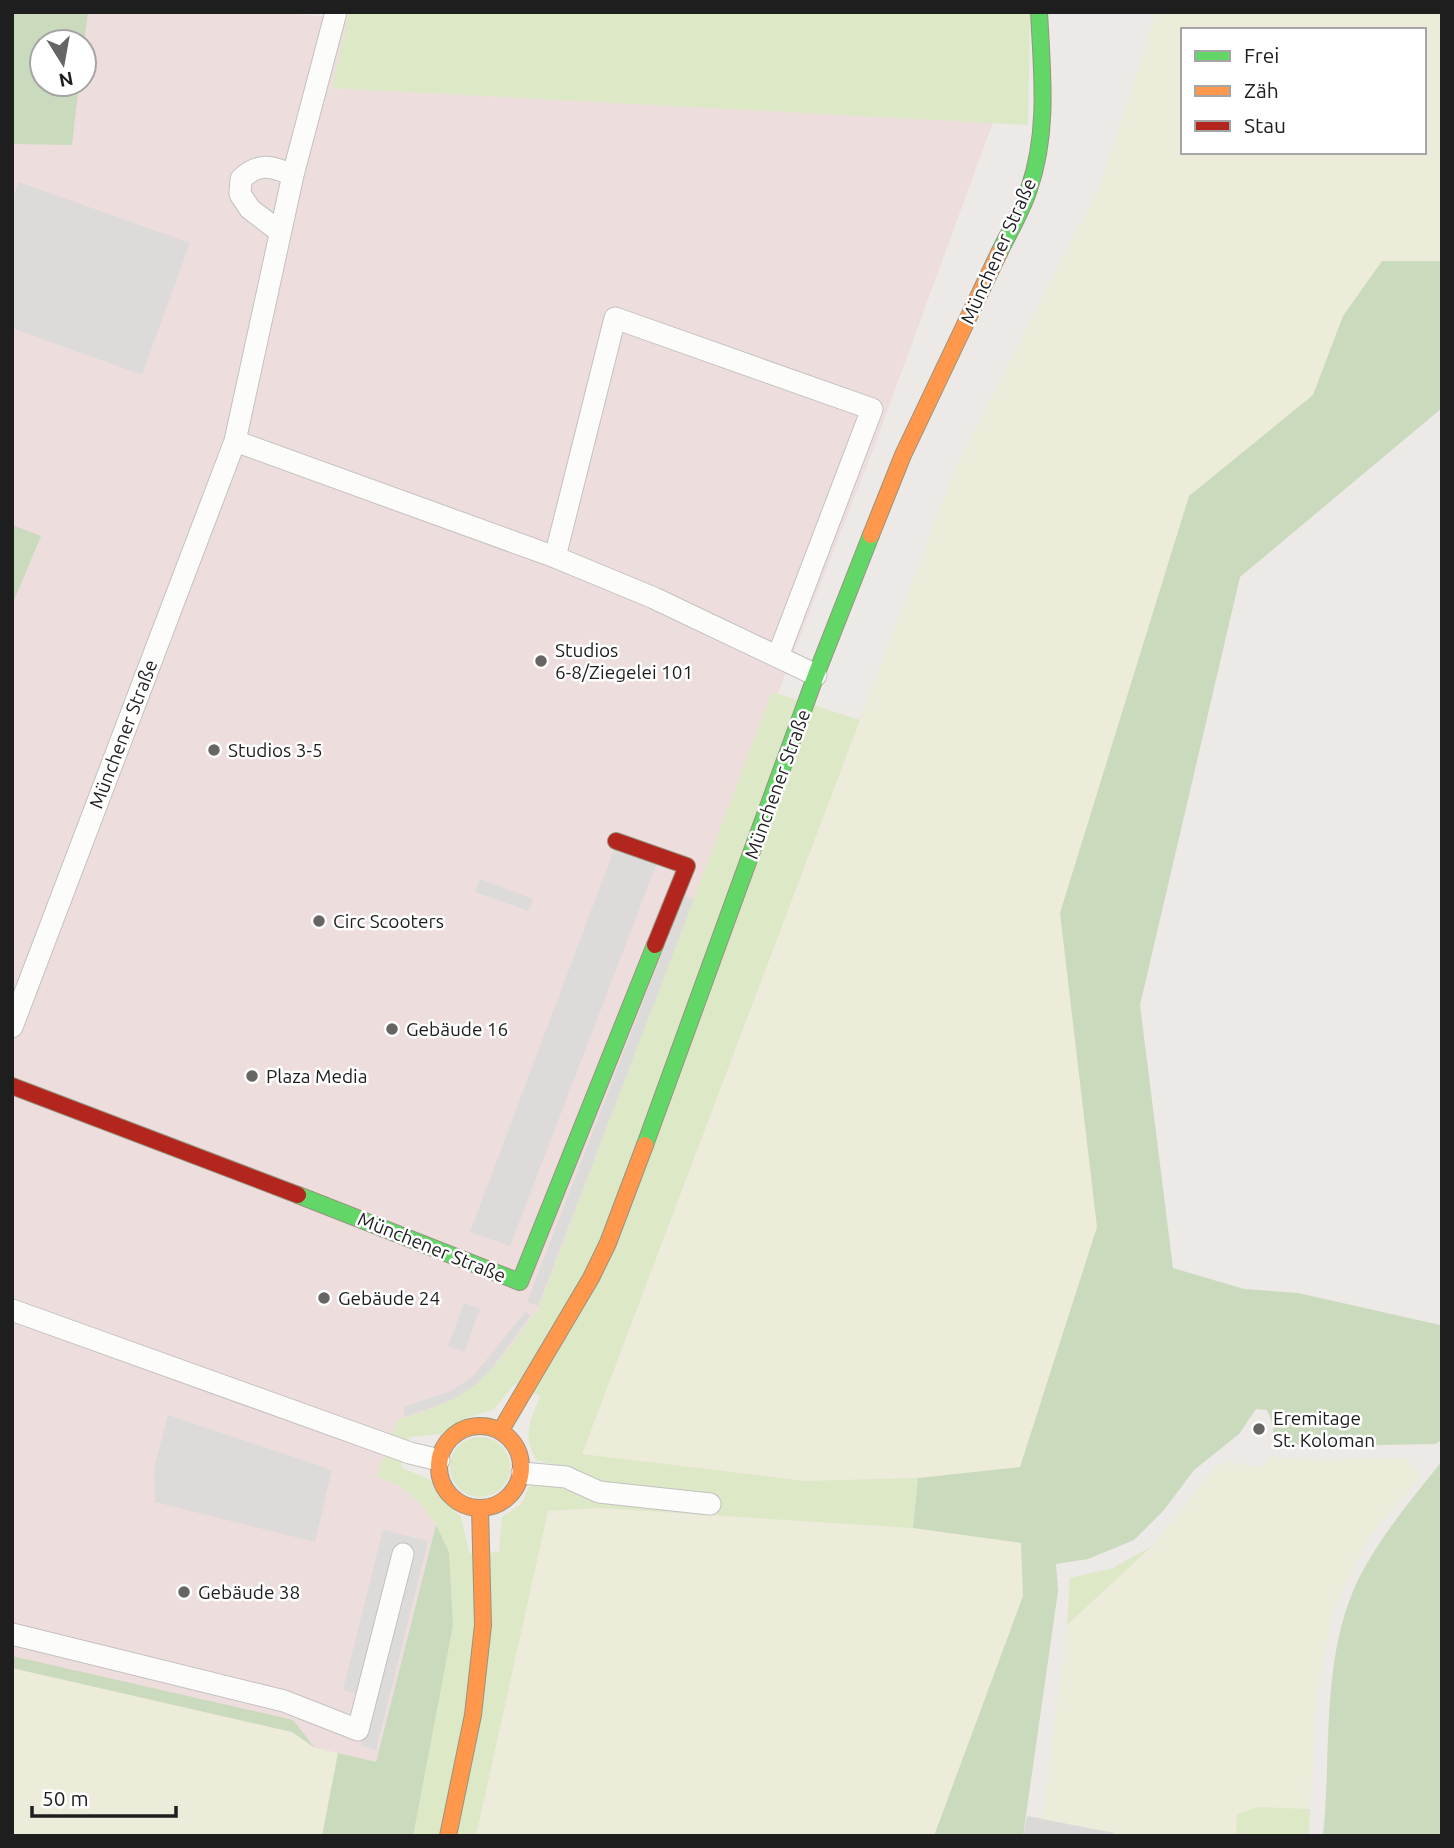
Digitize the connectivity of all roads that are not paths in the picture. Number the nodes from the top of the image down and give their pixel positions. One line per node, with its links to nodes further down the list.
1 (337, 12): 5 (street, Münchener Straße)
2 (1039, 12): 4 (main road, Münchener Straße)
3 (1056, 34): 4 (main road, Münchener Straße)
4 (1044, 93): 10 (main road, Münchener Straße)
5 (293, 175): 6 (street, Münchener Straße); 6 (street)
6 (280, 232): 7 (street, Münchener Straße)
7 (236, 441): 8 (street); 12 (street, Münchener Straße)
8 (555, 556): 9 (street); 9 (street)
9 (778, 656): 10 (street)
10 (816, 675): 15 (main road, Münchener Straße)
11 (616, 841): 13 (main road, Münchener Straße)
12 (12, 1027)
13 (12, 1086)
14 (12, 1310): 16 (street)
15 (501, 1430): 16 (main road); 17 (main road)
16 (439, 1460): 19 (main road)
17 (522, 1473): 18 (street); 19 (main road)
18 (710, 1504)
19 (480, 1508): 22 (main road)
20 (402, 1554): 21 (street)
21 (12, 1634)
22 (448, 1836)

